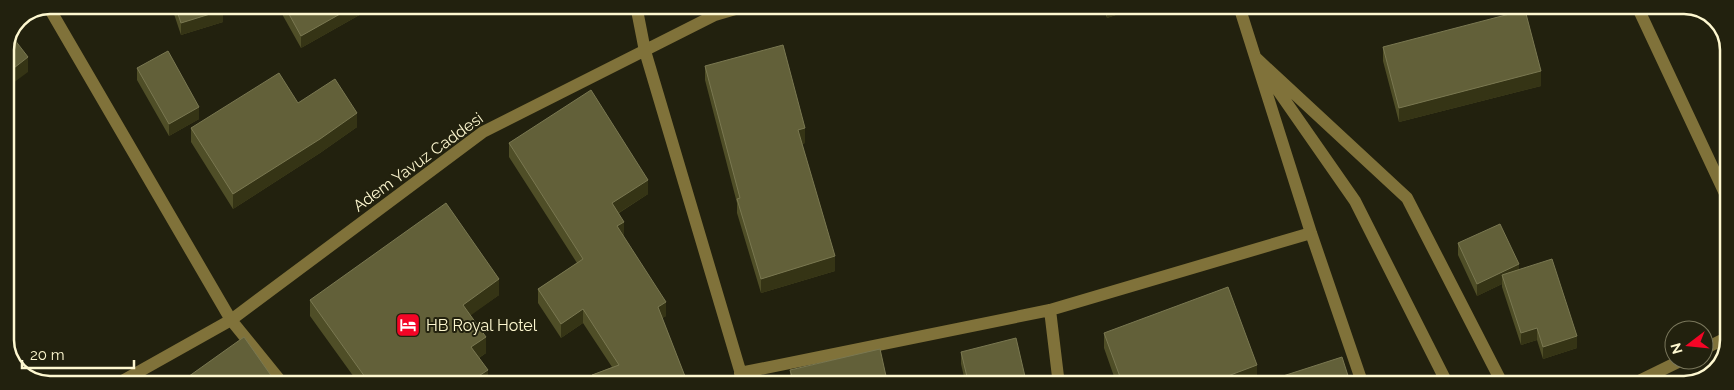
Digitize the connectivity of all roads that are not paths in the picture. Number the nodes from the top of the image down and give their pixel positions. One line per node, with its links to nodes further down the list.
1 (53, 14): 11 (street)
2 (638, 14): 6 (street)
3 (718, 14): 6 (street, Adem Yavuz Caddesi)
4 (1242, 14): 7 (street)
5 (1641, 14): 8 (street)
6 (645, 51): 11 (street, Adem Yavuz Caddesi); 15 (street)
7 (1256, 58): 9 (street); 19 (street); 20 (street)
8 (1720, 183)
9 (1311, 233): 10 (street); 18 (street)
10 (1050, 310): 16 (street); 17 (street)
11 (231, 320): 13 (street, Adem Yavuz Caddesi); 14 (street)
12 (1664, 369): 21 (street)
13 (131, 376)
14 (276, 376)
15 (741, 376)
16 (755, 376)
17 (1057, 376)
18 (1360, 376)
19 (1443, 376)
20 (1498, 376)
21 (1649, 376)

